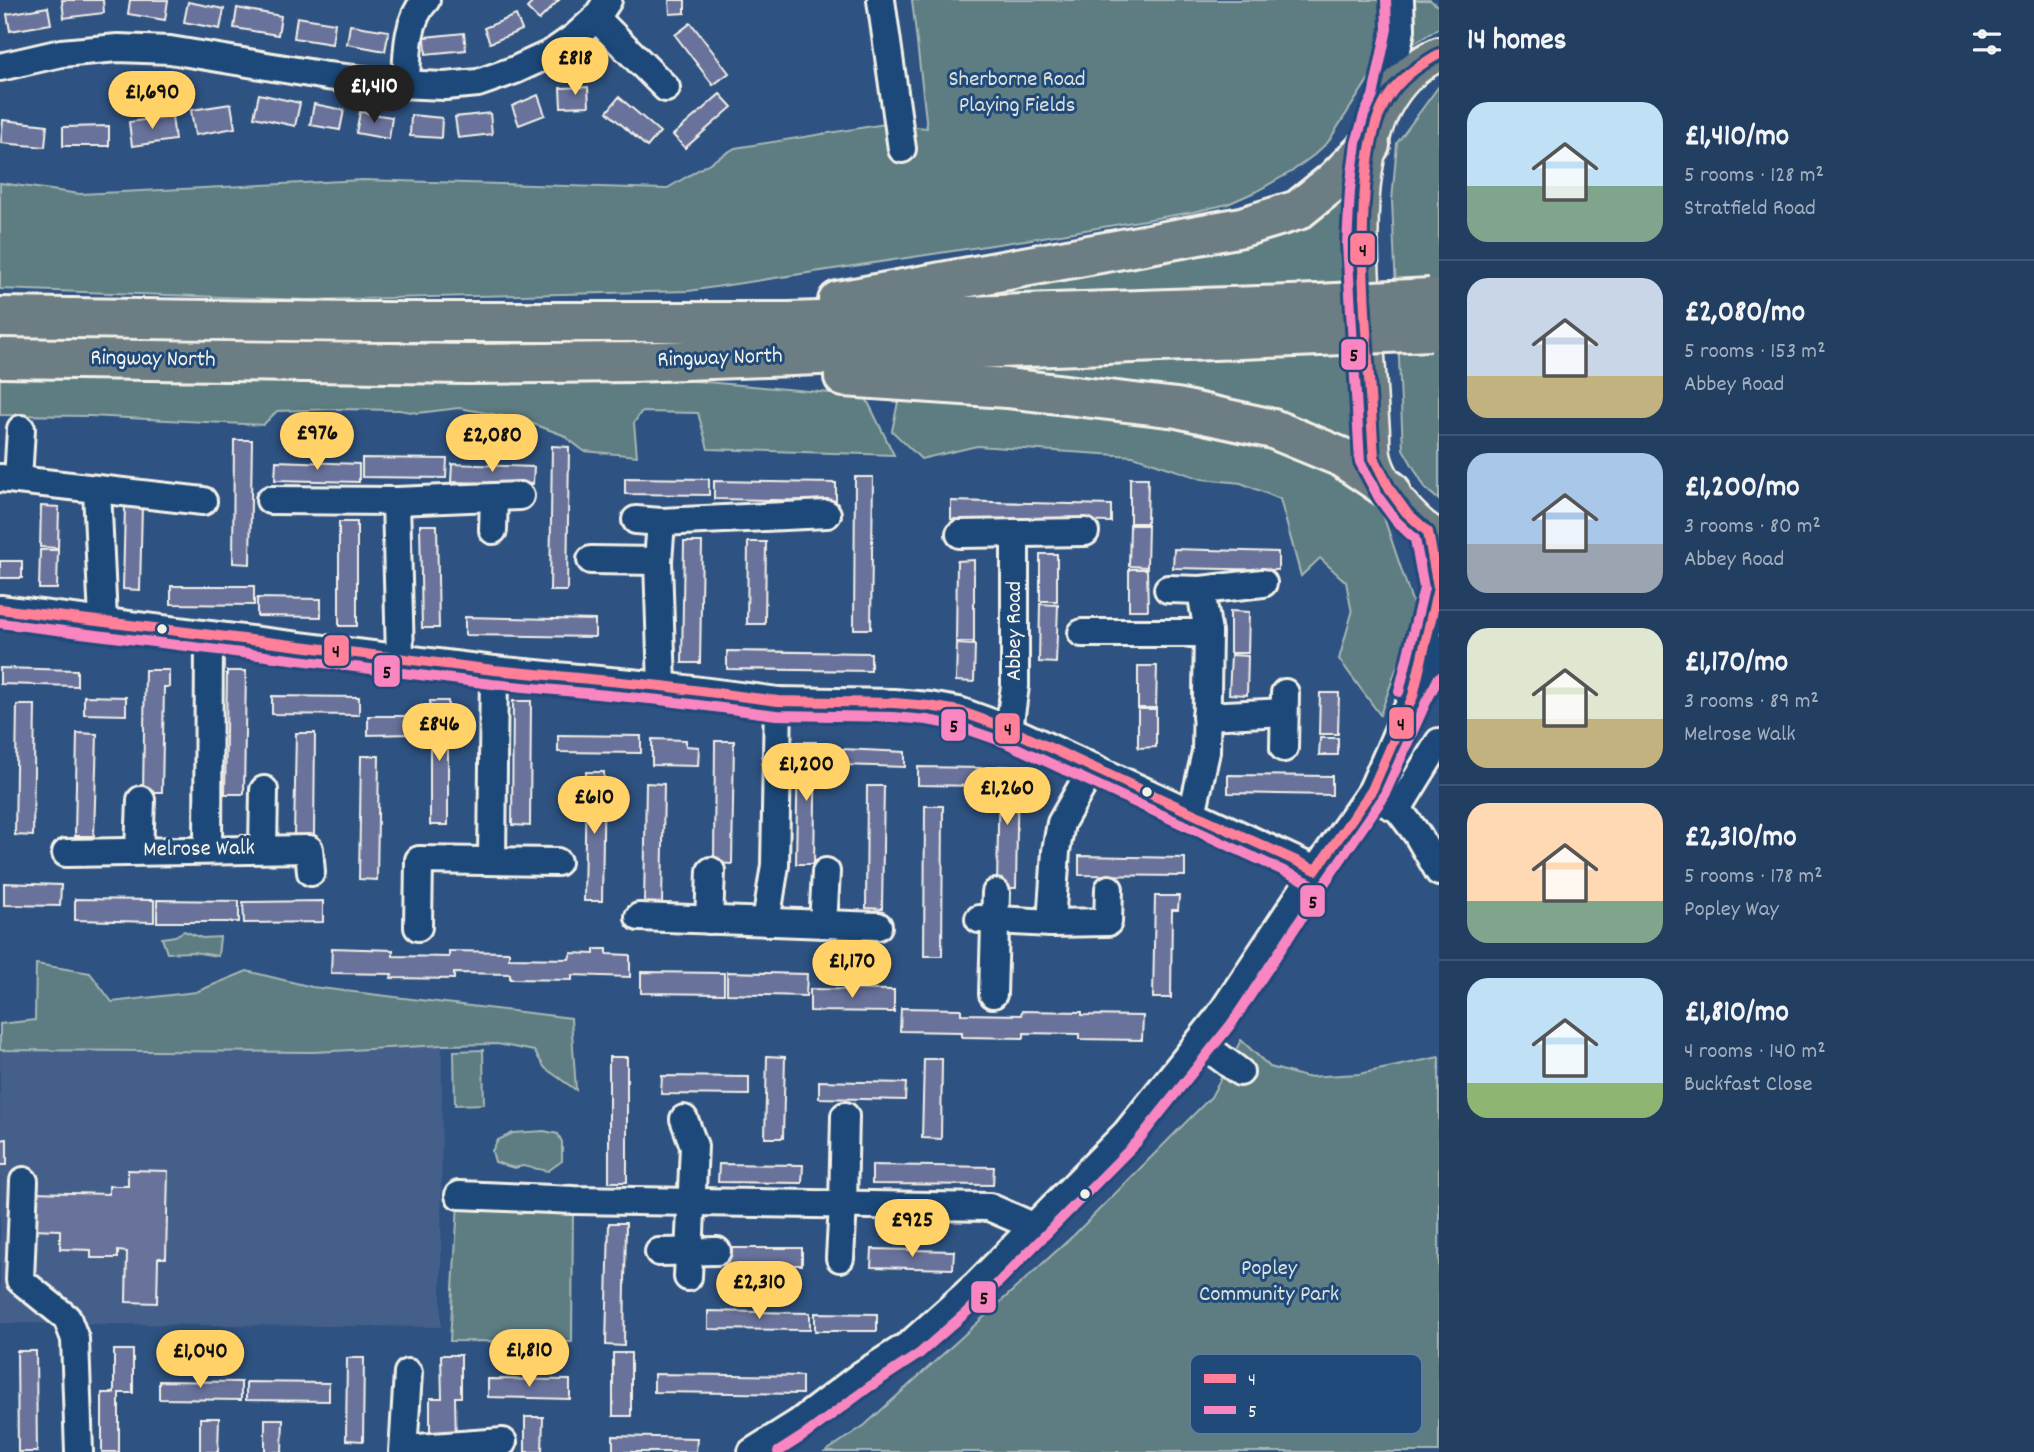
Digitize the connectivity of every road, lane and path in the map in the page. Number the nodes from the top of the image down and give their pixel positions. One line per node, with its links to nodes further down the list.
1 (426, 0): 7 (street)
2 (881, 0): 11 (street)
3 (1400, 0): 9 (street)
4 (602, 9): 7 (street); 8 (street)
5 (1439, 54): 9 (main road)
6 (0, 67): 7 (street)
7 (406, 84)
8 (666, 87)
9 (1386, 100): 10 (main road)
10 (1370, 145): 15 (highway); 21 (main road)
11 (902, 149)
12 (1434, 314): 14 (highway, Ringway North, bridge)
13 (0, 317): 15 (highway, Ringway North)
14 (1319, 320): 15 (highway, Ringway North); 17 (highway, Ringway North)
15 (655, 323)
16 (0, 358): 17 (highway, Ringway North)
17 (632, 362): 21 (highway)
18 (21, 429): 19 (street)
19 (8, 484): 20 (street)
20 (97, 490): 24 (street); 37 (street)
21 (1390, 490): 30 (main road)
22 (270, 500): 23 (street)
23 (396, 501): 26 (street); 42 (street)
24 (192, 505)
25 (813, 522): 32 (street)
26 (493, 530)
27 (1085, 531): 28 (street)
28 (1015, 533): 29 (street); 48 (street, Abbey Road)
29 (960, 534)
30 (1433, 535): 45 (street)
31 (592, 560): 32 (street)
32 (659, 561): 44 (street)
33 (1263, 583): 35 (street)
34 (1168, 589): 35 (street)
35 (1201, 590): 39 (street)
36 (0, 609): 37 (street)
37 (103, 620): 40 (street)
38 (1082, 633): 39 (street)
39 (1209, 633): 47 (street)
40 (209, 635): 42 (street); 58 (street)
41 (1439, 649): 45 (street)
42 (400, 657): 43 (street)
43 (494, 670): 44 (street); 62 (street)
44 (662, 686): 46 (street)
45 (1413, 696): 53 (street)
46 (778, 701): 48 (street); 71 (street)
47 (1206, 716): 50 (street); 56 (street)
48 (1009, 729): 51 (street)
49 (1439, 742): 55 (street)
50 (1284, 748)
51 (1093, 767): 56 (street); 73 (street)
52 (264, 790): 57 (street)
53 (1373, 790): 55 (street); 63 (street)
54 (141, 800): 59 (street)
55 (1398, 808): 67 (street)
56 (1192, 814): 63 (street)
57 (263, 849): 58 (street, Melrose Walk); 65 (street, Melrose Walk)
58 (208, 850): 59 (street, Melrose Walk)
59 (139, 851): 60 (street, Melrose Walk)
60 (66, 853)
61 (540, 855): 62 (street)
62 (492, 862): 74 (street)
63 (1316, 870): 77 (street)
64 (712, 871): 70 (street)
65 (311, 872)
66 (825, 872): 72 (street)
67 (1439, 872)
68 (1109, 889): 73 (street)
69 (639, 917): 70 (street)
70 (709, 920): 71 (street)
71 (766, 922): 72 (street)
72 (823, 923): 75 (street)
73 (1051, 923): 76 (street)
74 (418, 928)
75 (878, 929)
76 (993, 994)
77 (1200, 1042): 78 (street); 85 (street)
78 (1240, 1072)
79 (845, 1116): 84 (street)
80 (684, 1119): 83 (street)
81 (24, 1181): 94 (street)
82 (459, 1195): 83 (street)
83 (691, 1203): 84 (street); 89 (street)
84 (843, 1205): 85 (street); 88 (street)
85 (1035, 1227): 90 (street)
86 (717, 1251): 89 (street)
87 (659, 1252): 89 (street)
88 (839, 1258)
89 (688, 1265)
90 (910, 1344): 95 (street); 96 (street)
91 (409, 1373): 93 (street)
92 (503, 1441): 93 (street)
93 (403, 1450)
94 (79, 1452)
95 (752, 1452)
96 (781, 1452)

